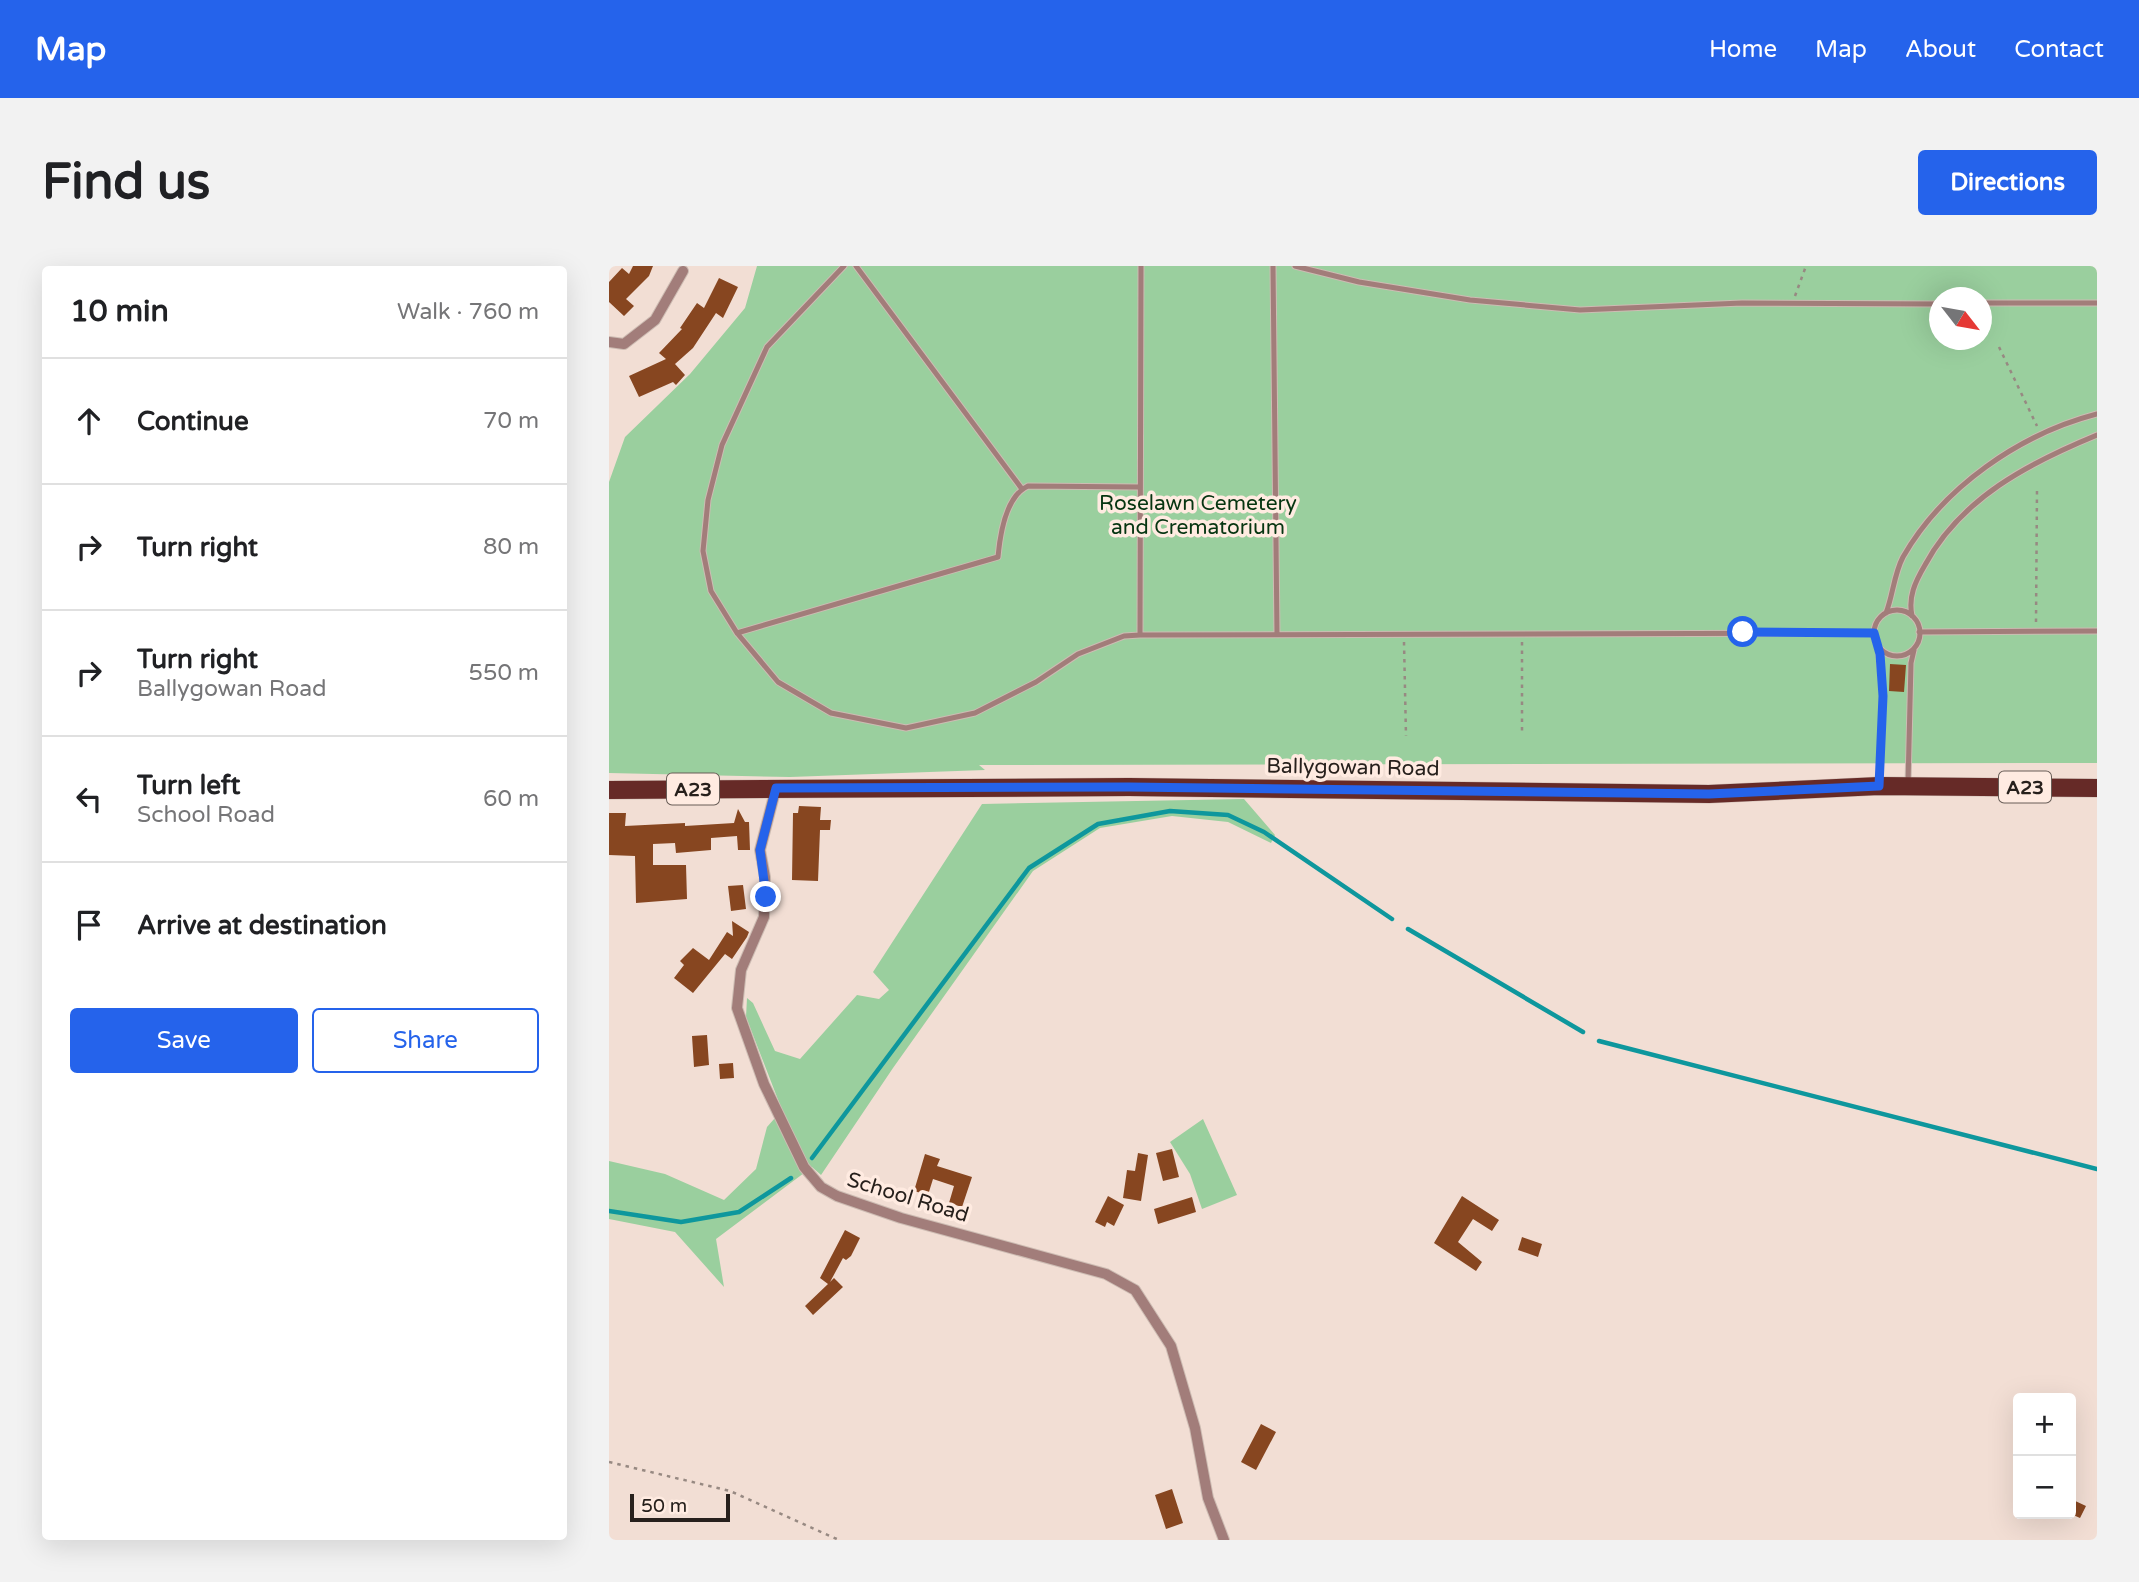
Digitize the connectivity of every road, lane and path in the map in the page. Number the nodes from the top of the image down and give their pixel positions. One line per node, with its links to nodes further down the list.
1 (844, 266): 25 (lane)
2 (856, 266): 18 (lane)
3 (1141, 266): 17 (lane)
4 (1273, 266): 29 (lane)
5 (1295, 266): 10 (lane)
6 (1806, 266): 10 (path)
7 (683, 271): 12 (street)
8 (1992, 303): 9 (lane)
9 (2097, 303)
10 (1792, 304): 11 (lane)
11 (1929, 304)
12 (609, 342)
13 (1999, 347): 15 (path)
14 (2097, 414): 15 (lane)
15 (2041, 435): 20 (lane)
16 (2097, 435): 21 (lane)
17 (1140, 486): 18 (lane); 30 (lane)
18 (1022, 489): 25 (lane)
19 (2037, 489): 24 (path)
20 (1886, 613): 21 (lane); 28 (lane)
21 (1912, 616): 23 (lane)
22 (2097, 631): 24 (lane)
23 (1919, 632): 24 (lane); 32 (lane)
24 (2036, 632)
25 (737, 633): 30 (lane)
26 (1403, 633): 27 (lane); 29 (lane); 34 (path)
27 (1522, 633): 28 (lane); 33 (path)
28 (1874, 633): 31 (lane)
29 (1277, 634): 30 (lane)
30 (1140, 635)
31 (1878, 646): 32 (lane); 35 (lane)
32 (1915, 647): 36 (lane)
33 (1522, 733)
34 (1406, 736)
35 (1879, 786): 36 (main road, Ballygowan Road / A23); 37 (main road, Ballygowan Road / A23)
36 (1908, 787): 38 (main road, Ballygowan Road / A23)
37 (776, 788): 39 (main road, Ballygowan Road / A23); 42 (street, School Road)
38 (2097, 788)
39 (609, 790)
40 (609, 1462): 41 (path)
41 (839, 1540)
42 (1224, 1540)

